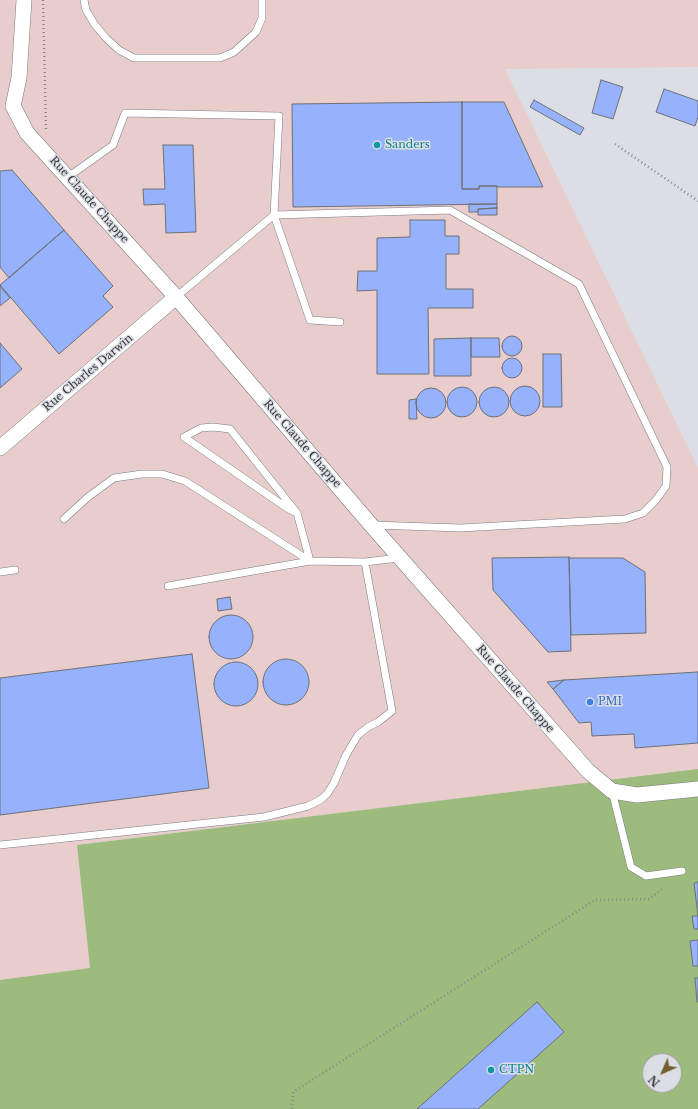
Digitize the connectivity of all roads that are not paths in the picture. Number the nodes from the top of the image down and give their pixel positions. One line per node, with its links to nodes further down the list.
1 (24, 0): 4 (street, Rue Claude Chappe)
2 (84, 0): 3 (lane)
3 (262, 0)
4 (6, 108): 5 (street, Rue Claude Chappe)
5 (68, 177): 6 (lane); 7 (street, Rue Claude Chappe)
6 (274, 215): 7 (lane); 8 (lane); 12 (lane)
7 (176, 297): 9 (street, Rue Charles Darwin); 12 (street, Rue Claude Chappe)
8 (340, 322)
9 (0, 448)
10 (297, 513): 10 (lane); 14 (lane)
11 (64, 519): 14 (lane)
12 (371, 525): 13 (street, Rue Claude Chappe)
13 (400, 558): 15 (lane); 20 (street, Rue Claude Chappe)
14 (310, 561): 15 (lane); 18 (lane)
15 (366, 562): 21 (lane)
16 (15, 570): 17 (lane)
17 (0, 572)
18 (168, 586)
19 (698, 789): 20 (street, Rue Claude Chappe)
20 (612, 791): 22 (lane)
21 (0, 845)
22 (682, 871)

